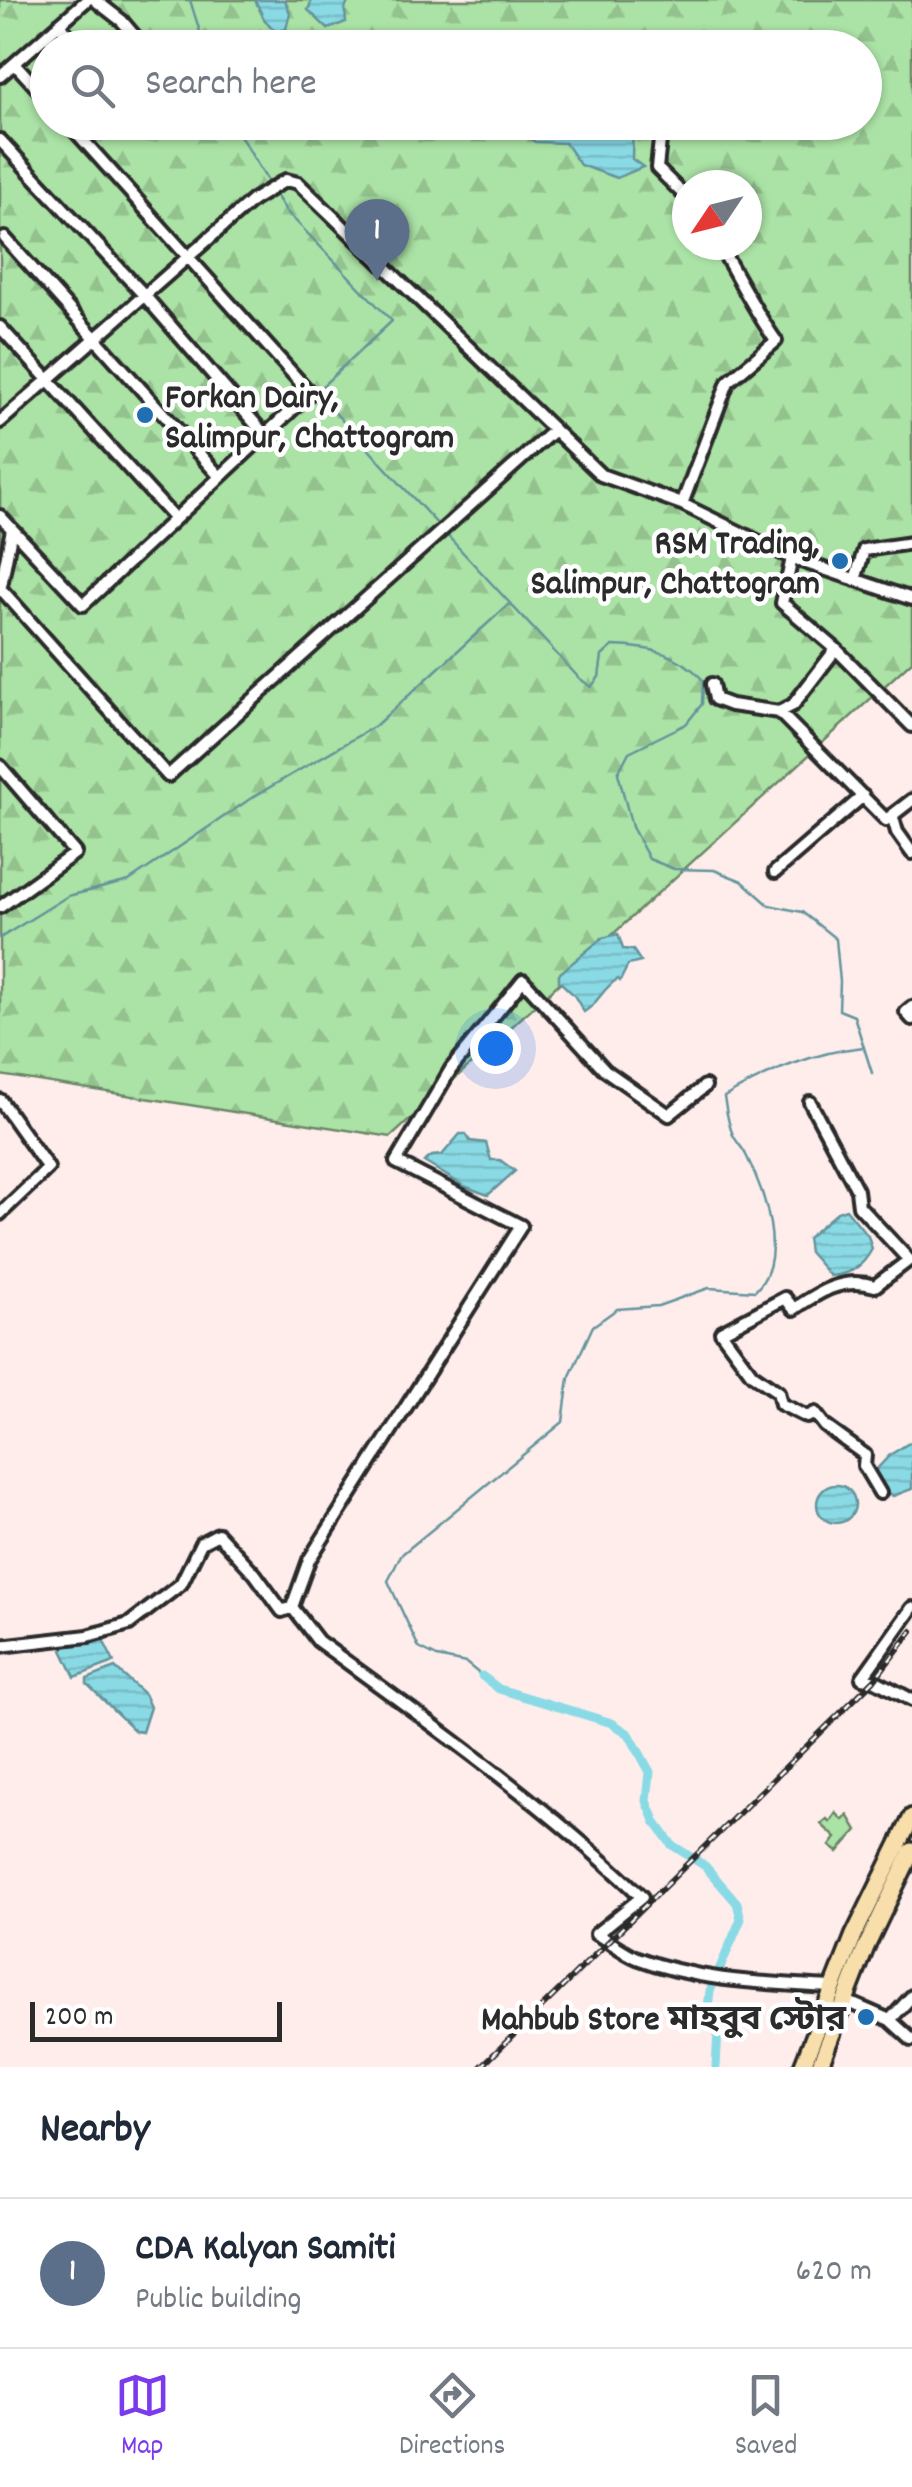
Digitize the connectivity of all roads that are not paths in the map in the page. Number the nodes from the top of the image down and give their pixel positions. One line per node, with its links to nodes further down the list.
1 (87, 0): 3 (street)
2 (95, 0): 6 (street)
3 (60, 24): 4 (street); 5 (street)
4 (53, 30)
5 (65, 30)
6 (130, 30)
7 (30, 51): 8 (street)
8 (15, 64): 9 (street); 10 (street)
9 (0, 76)
10 (30, 80)
11 (0, 140): 18 (street)
12 (83, 140): 16 (street)
13 (660, 140): 14 (street)
14 (672, 183)
15 (2, 238): 20 (street)
16 (186, 257): 18 (street); 23 (street); 24 (street)
17 (728, 260): 26 (street)
18 (144, 295): 20 (street); 24 (street)
19 (0, 327): 21 (street)
20 (95, 339): 21 (street); 25 (street)
21 (50, 380): 22 (street); 28 (street)
22 (0, 422)
23 (554, 430): 26 (street); 33 (street)
24 (265, 435): 25 (street)
25 (220, 477): 28 (street)
26 (682, 504): 31 (street)
27 (0, 516): 29 (street)
28 (176, 518): 29 (street)
29 (12, 530): 33 (street)
30 (912, 543): 32 (street)
31 (792, 558): 32 (street); 35 (street)
32 (856, 580): 34 (street)
33 (1, 590)
34 (912, 599)
35 (836, 650): 37 (street); 38 (street)
36 (712, 684): 37 (street)
37 (779, 712): 40 (street)
38 (912, 726)
39 (0, 766): 45 (street)
40 (863, 796): 42 (street); 44 (street)
41 (912, 800): 42 (street)
42 (892, 815): 43 (street)
43 (912, 854)
44 (775, 872)
45 (0, 907)
46 (912, 1007): 47 (street)
47 (912, 1019)
48 (705, 1086): 54 (street)
49 (0, 1100): 52 (street)
50 (810, 1102): 53 (street)
51 (0, 1197): 52 (street)
52 (4, 1211)
53 (880, 1493)
54 (292, 1607): 56 (street); 60 (street)
55 (912, 1608): 57 (street)
56 (0, 1646)
57 (912, 1700)
58 (912, 1817): 60 (highway)
59 (912, 1851): 62 (highway)
60 (832, 1988): 65 (highway)
61 (912, 1996): 63 (street)
62 (844, 2000): 63 (street); 66 (highway)
63 (890, 2020): 64 (street)
64 (912, 2040)
65 (802, 2067)
66 (819, 2067)

